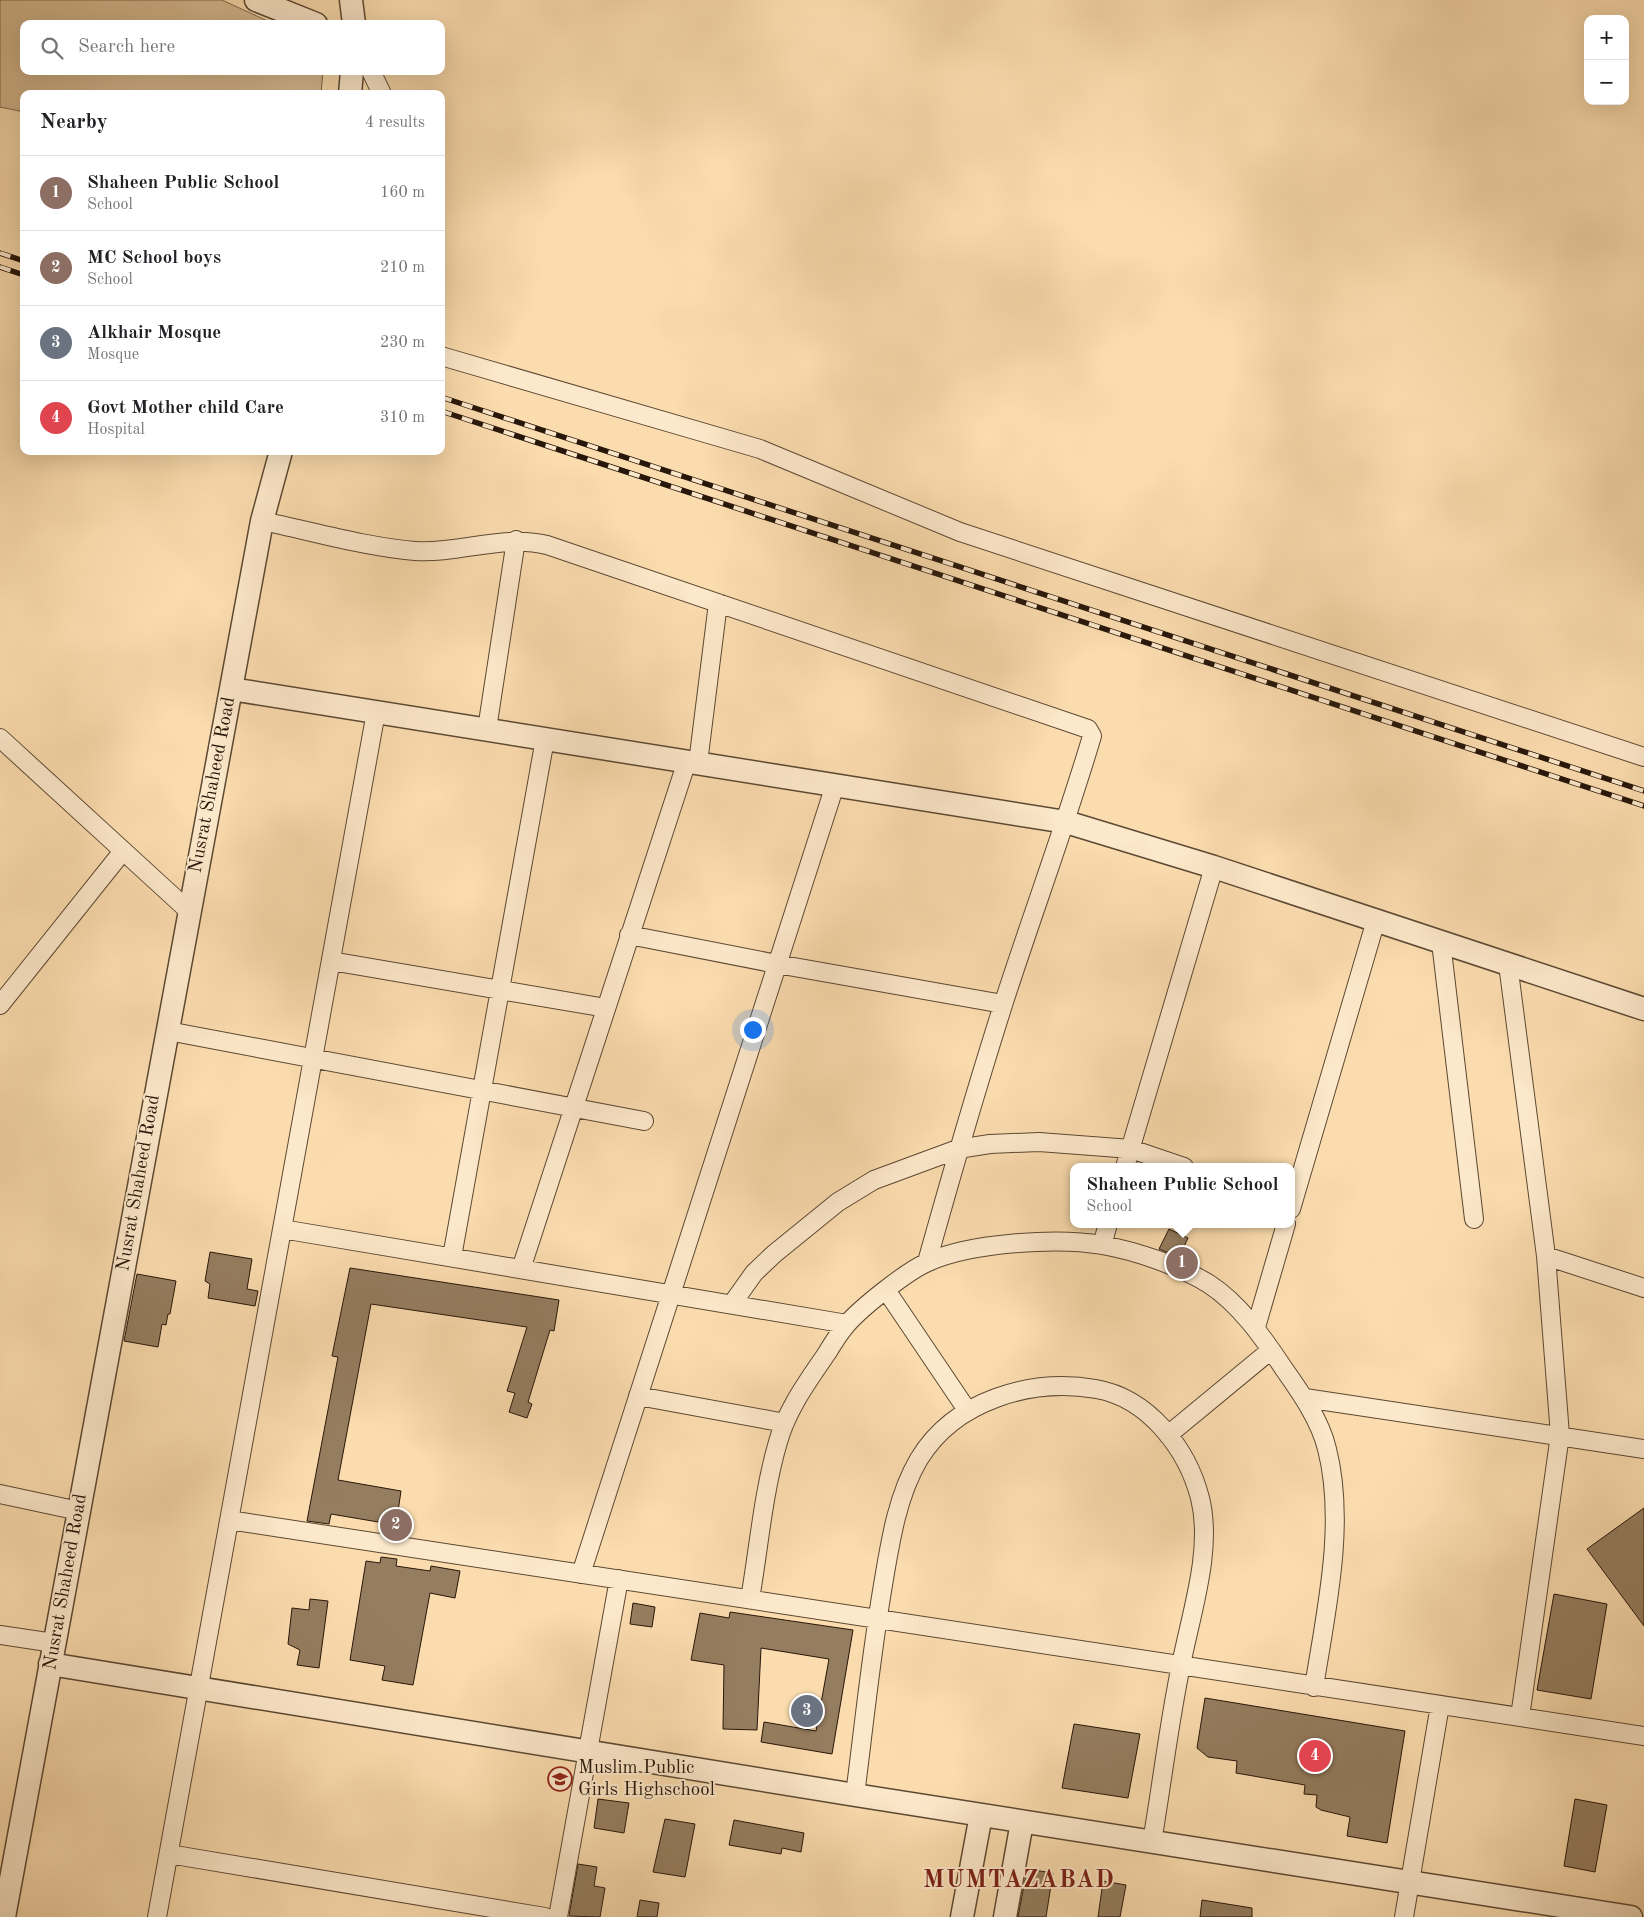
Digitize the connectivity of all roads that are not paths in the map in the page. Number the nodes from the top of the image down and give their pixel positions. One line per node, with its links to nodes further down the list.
1 (256, 0): 3 (street)
2 (352, 0): 4 (street)
3 (306, 20)
4 (354, 20)
5 (352, 75): 7 (street)
6 (374, 75): 8 (street)
7 (350, 90)
8 (380, 90)
9 (445, 357): 19 (street)
10 (280, 455): 11 (street, Nusrat Shaheed Road)
11 (262, 521): 12 (street); 14 (street, Nusrat Shaheed Road)
12 (516, 540): 13 (street); 16 (street)
13 (718, 603): 20 (street); 22 (street)
14 (231, 689): 15 (street); 25 (street, Nusrat Shaheed Road)
15 (376, 712): 16 (street); 29 (street)
16 (487, 730): 18 (street)
17 (0, 738): 23 (street)
18 (545, 739): 20 (street); 32 (street)
19 (1644, 757)
20 (692, 762): 21 (street); 27 (street)
21 (835, 785): 22 (street); 30 (street)
22 (1066, 822): 24 (street); 34 (street)
23 (123, 851): 25 (street); 33 (street)
24 (1214, 867): 26 (street); 43 (street)
25 (190, 912): 37 (street, Nusrat Shaheed Road)
26 (1376, 920): 28 (street); 46 (street)
27 (629, 935): 30 (street); 35 (street)
28 (1441, 942): 31 (street); 47 (street)
29 (331, 961): 32 (street); 38 (street)
30 (777, 964): 34 (street); 58 (street)
31 (1508, 964): 36 (street); 52 (street)
32 (500, 990): 35 (street); 39 (street)
33 (3, 996)
34 (1003, 1004): 42 (street)
35 (606, 1008): 40 (street)
36 (1644, 1009)
37 (168, 1031): 38 (street); 71 (street, Nusrat Shaheed Road)
38 (313, 1059): 39 (street); 50 (street)
39 (482, 1090): 40 (street); 53 (street)
40 (574, 1108): 41 (street); 55 (street)
41 (644, 1121)
42 (958, 1149): 43 (street); 54 (street); 59 (street)
43 (1130, 1149): 44 (street); 45 (street)
44 (1126, 1163)
45 (1172, 1163)
46 (1295, 1194)
47 (1474, 1219)
48 (1107, 1228): 51 (street)
49 (1285, 1228): 61 (street)
50 (282, 1229): 53 (street); 72 (street)
51 (1102, 1245): 54 (street); 61 (street)
52 (1546, 1256): 56 (street); 68 (street)
53 (452, 1258): 55 (street)
54 (927, 1262): 57 (street)
55 (521, 1269): 58 (street)
56 (1644, 1288)
57 (886, 1290): 60 (street); 65 (street)
58 (670, 1294): 59 (street); 63 (street)
59 (732, 1304): 60 (street)
60 (847, 1324): 66 (street)
61 (1256, 1327): 62 (street)
62 (1271, 1350): 64 (street); 67 (street)
63 (638, 1396): 66 (street); 73 (street)
64 (1305, 1398): 68 (street); 80 (street)
65 (967, 1410): 67 (street); 76 (street)
66 (784, 1423): 75 (street)
67 (1168, 1435): 79 (street)
68 (1560, 1435): 69 (street); 83 (street)
69 (1644, 1449)
70 (0, 1494): 71 (street)
71 (79, 1511): 78 (street, Nusrat Shaheed Road)
72 (229, 1520): 73 (street); 81 (street)
73 (581, 1574): 74 (street)
74 (619, 1579): 75 (street); 85 (street)
75 (750, 1599): 76 (street)
76 (877, 1619): 79 (street); 86 (street)
77 (0, 1635): 78 (street)
78 (52, 1654): 81 (street); 91 (street, Nusrat Shaheed Road)
79 (1181, 1665): 80 (street); 89 (street)
80 (1314, 1687): 82 (street)
81 (198, 1688): 85 (street); 90 (street)
82 (1440, 1705): 83 (street); 92 (street)
83 (1520, 1717): 84 (street)
84 (1644, 1736)
85 (589, 1751): 86 (street); 96 (street)
86 (855, 1795): 87 (street)
87 (981, 1815): 88 (street); 97 (street)
88 (1022, 1822): 89 (street); 98 (street)
89 (1152, 1842): 92 (street)
90 (168, 1854): 94 (street); 95 (street)
91 (7, 1856): 93 (street, Nusrat Shaheed Road)
92 (1410, 1882): 99 (street); 100 (street)
93 (4, 1917)
94 (157, 1917)
95 (545, 1917)
96 (558, 1917)
97 (962, 1917)
98 (1005, 1917)
99 (1404, 1917)
100 (1631, 1917)

